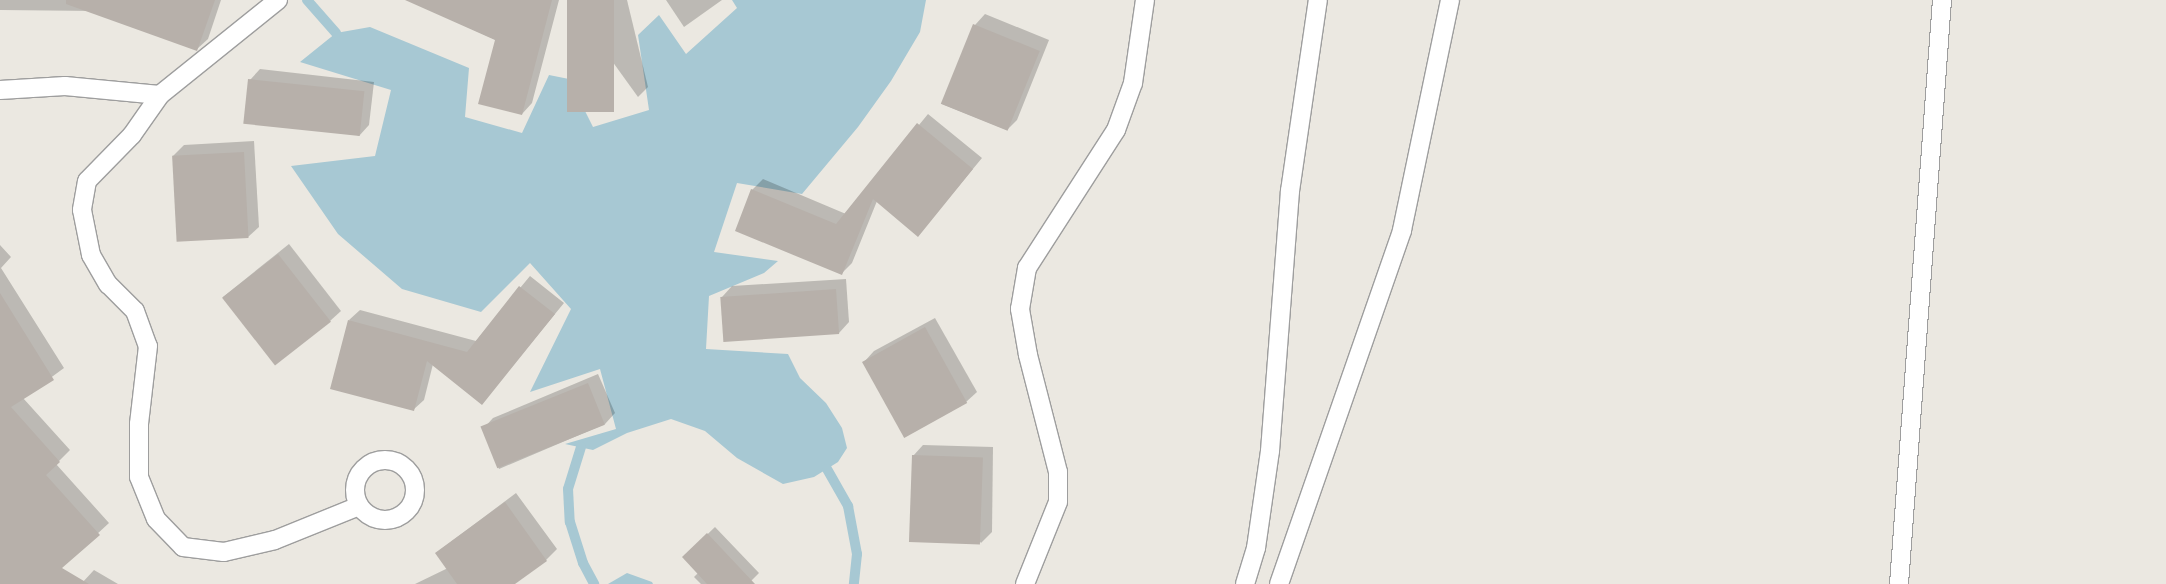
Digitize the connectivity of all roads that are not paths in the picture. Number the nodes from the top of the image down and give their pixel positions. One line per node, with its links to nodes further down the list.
1 (278, 0): 7 (lane)
2 (1145, 0): 9 (lane)
3 (1318, 0): 10 (lane)
4 (1450, 0): 11 (lane)
5 (1942, 0): 12 (lane)
6 (0, 90): 7 (lane)
7 (160, 95): 8 (lane)
8 (359, 506)
9 (1025, 584)
10 (1246, 584)
11 (1279, 584)
12 (1899, 584)

